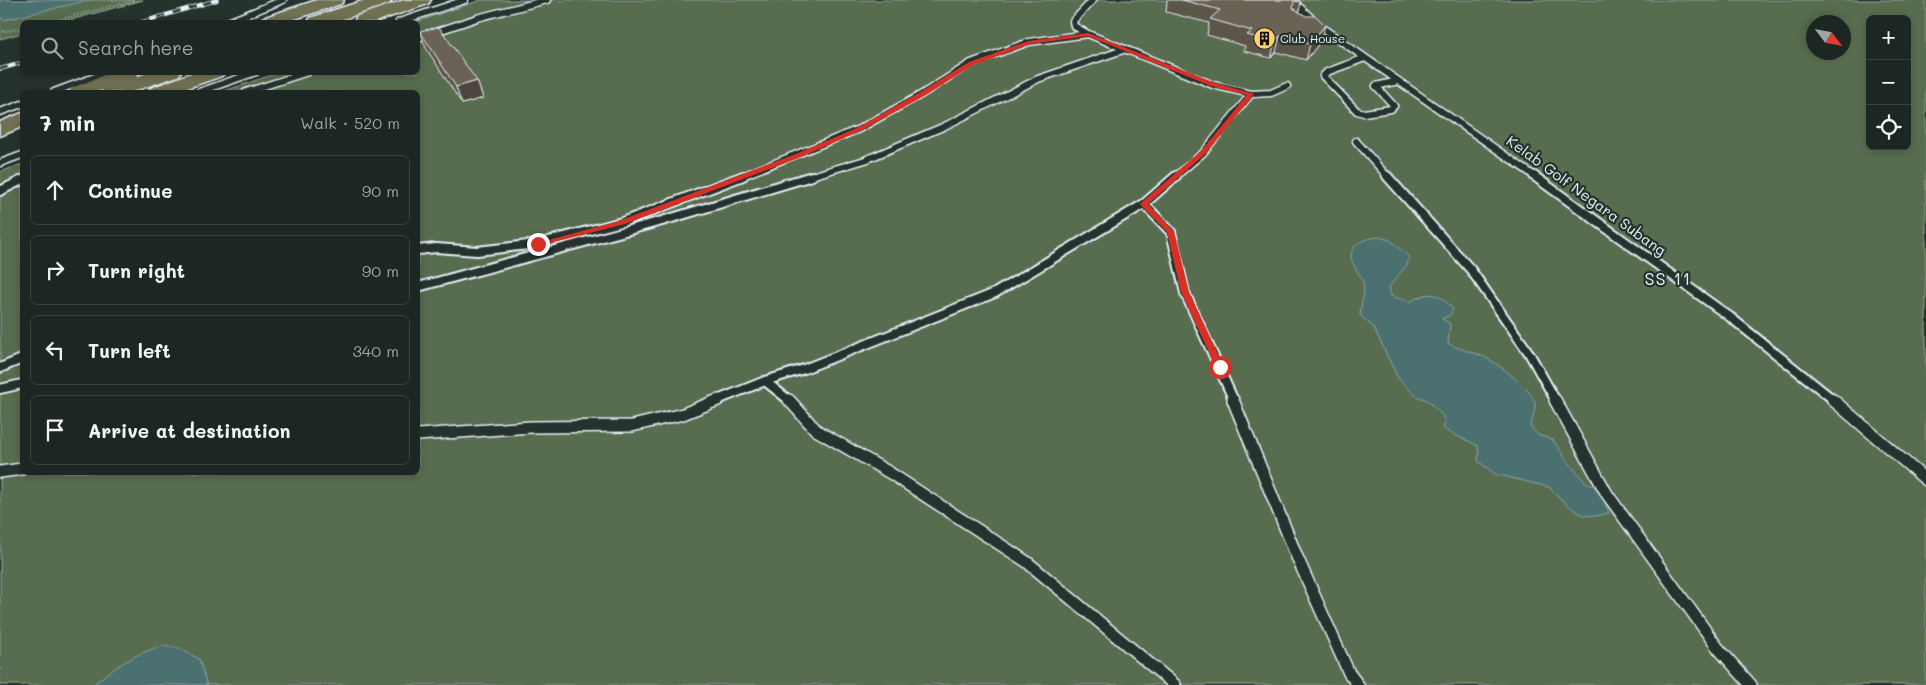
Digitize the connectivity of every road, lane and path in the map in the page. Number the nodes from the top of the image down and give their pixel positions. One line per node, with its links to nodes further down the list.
1 (135, 0): 10 (path)
2 (283, 0): 11 (lane)
3 (335, 0): 12 (highway)
4 (383, 0): 13 (highway)
5 (422, 0): 14 (highway)
6 (465, 0): 15 (lane)
7 (546, 0): 21 (lane)
8 (1093, 0): 20 (lane)
9 (1291, 1): 17 (lane, Kelab Golf Negara Subang)
10 (59, 20)
11 (233, 20)
12 (275, 20)
13 (323, 20)
14 (363, 20)
15 (405, 20)
16 (1309, 27): 17 (lane)
17 (1321, 27): 23 (lane, Kelab Golf Negara Subang)
18 (20, 28): 19 (path)
19 (0, 32)
20 (1088, 34): 22 (lane); 52 (lane)
21 (420, 37)
22 (1126, 49): 38 (lane); 53 (lane)
23 (1365, 58): 31 (lane, Kelab Golf Negara Subang); 31 (lane)
24 (102, 75): 33 (lane)
25 (106, 75): 33 (lane)
26 (122, 75): 33 (highway)
27 (161, 75): 34 (highway)
28 (206, 75): 35 (highway)
29 (247, 75): 36 (lane)
30 (299, 75): 37 (lane)
31 (1398, 81): 62 (lane, Kelab Golf Negara Subang)
32 (1287, 86): 38 (lane)
33 (75, 90)
34 (118, 90)
35 (164, 90)
36 (205, 90)
37 (252, 90)
38 (1251, 94): 51 (lane)
39 (20, 105): 40 (lane)
40 (0, 112)
41 (20, 120): 43 (highway)
42 (20, 124): 43 (highway)
43 (0, 130)
44 (20, 141): 46 (highway)
45 (1356, 141): 65 (lane)
46 (0, 148)
47 (20, 156): 48 (lane)
48 (0, 163)
49 (20, 181): 50 (lane)
50 (0, 191)
51 (1144, 204): 56 (lane); 64 (lane)
52 (420, 250)
53 (420, 286)
54 (20, 360): 55 (lane)
55 (0, 368)
56 (765, 380): 59 (lane); 63 (lane)
57 (20, 384): 58 (lane)
58 (0, 389)
59 (420, 435)
60 (20, 469): 61 (lane)
61 (0, 472)
62 (1926, 480)
63 (1175, 685)
64 (1358, 685)
65 (1751, 685)

